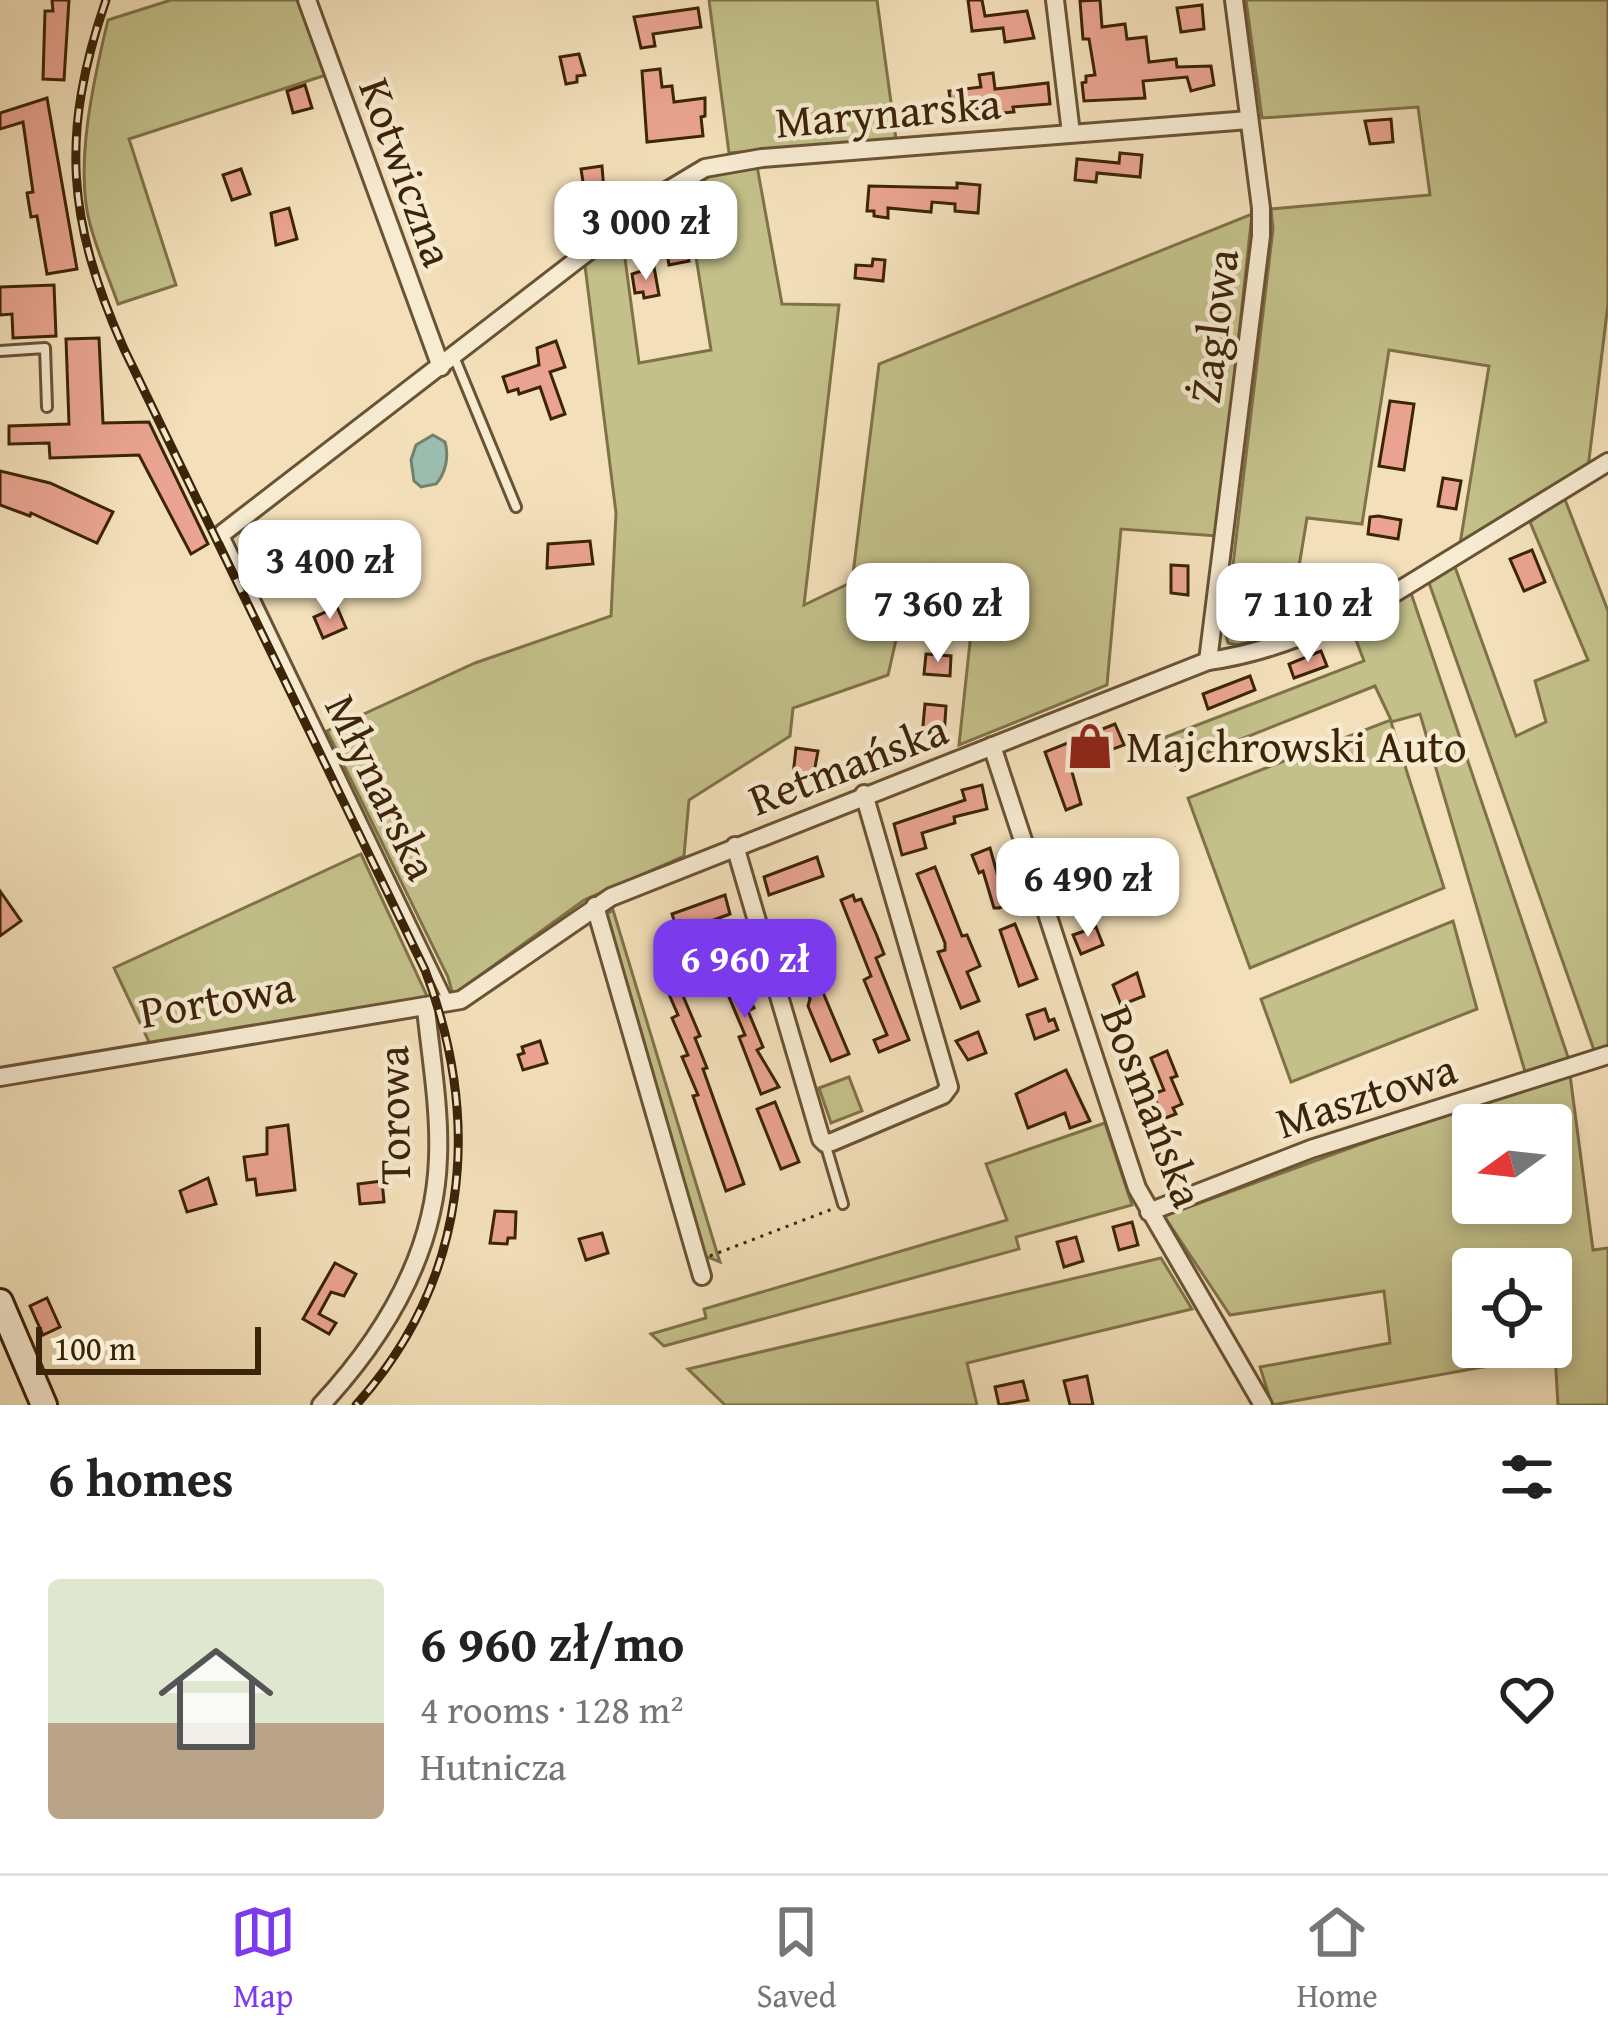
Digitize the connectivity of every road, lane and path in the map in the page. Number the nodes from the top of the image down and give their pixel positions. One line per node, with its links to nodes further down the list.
1 (307, 0): 7 (street, Kotwiczna)
2 (1054, 0): 5 (street)
3 (1234, 0): 4 (street, Żaglowa)
4 (1249, 120): 5 (street, Marynarska); 12 (street, Żaglowa)
5 (1071, 133): 7 (street, Marynarska)
6 (0, 351): 8 (lane)
7 (448, 363): 10 (lane); 11 (street, Marynarska)
8 (47, 407)
9 (1608, 462): 12 (street, Retmańska)
10 (516, 507)
11 (223, 533): 17 (lane, Młynarska)
12 (1208, 662): 13 (street, Retmańska)
13 (992, 746): 14 (street, Retmańska); 23 (street, Bosmańska)
14 (864, 794): 15 (street, Retmańska); 21 (street)
15 (735, 847): 16 (street, Retmańska); 21 (street)
16 (595, 906): 17 (street, Retmańska); 24 (street)
17 (450, 1004): 18 (street, Portowa)
18 (426, 1009): 20 (street, Portowa); 27 (street, Torowa)
19 (1608, 1055): 23 (street, Masztowa)
20 (0, 1077)
21 (824, 1143): 22 (lane)
22 (843, 1204): 24 (path)
23 (1149, 1212): 28 (street, Bosmańska)
24 (699, 1268)
25 (0, 1302): 26 (street)
26 (44, 1405)
27 (321, 1405)
28 (1263, 1405)

